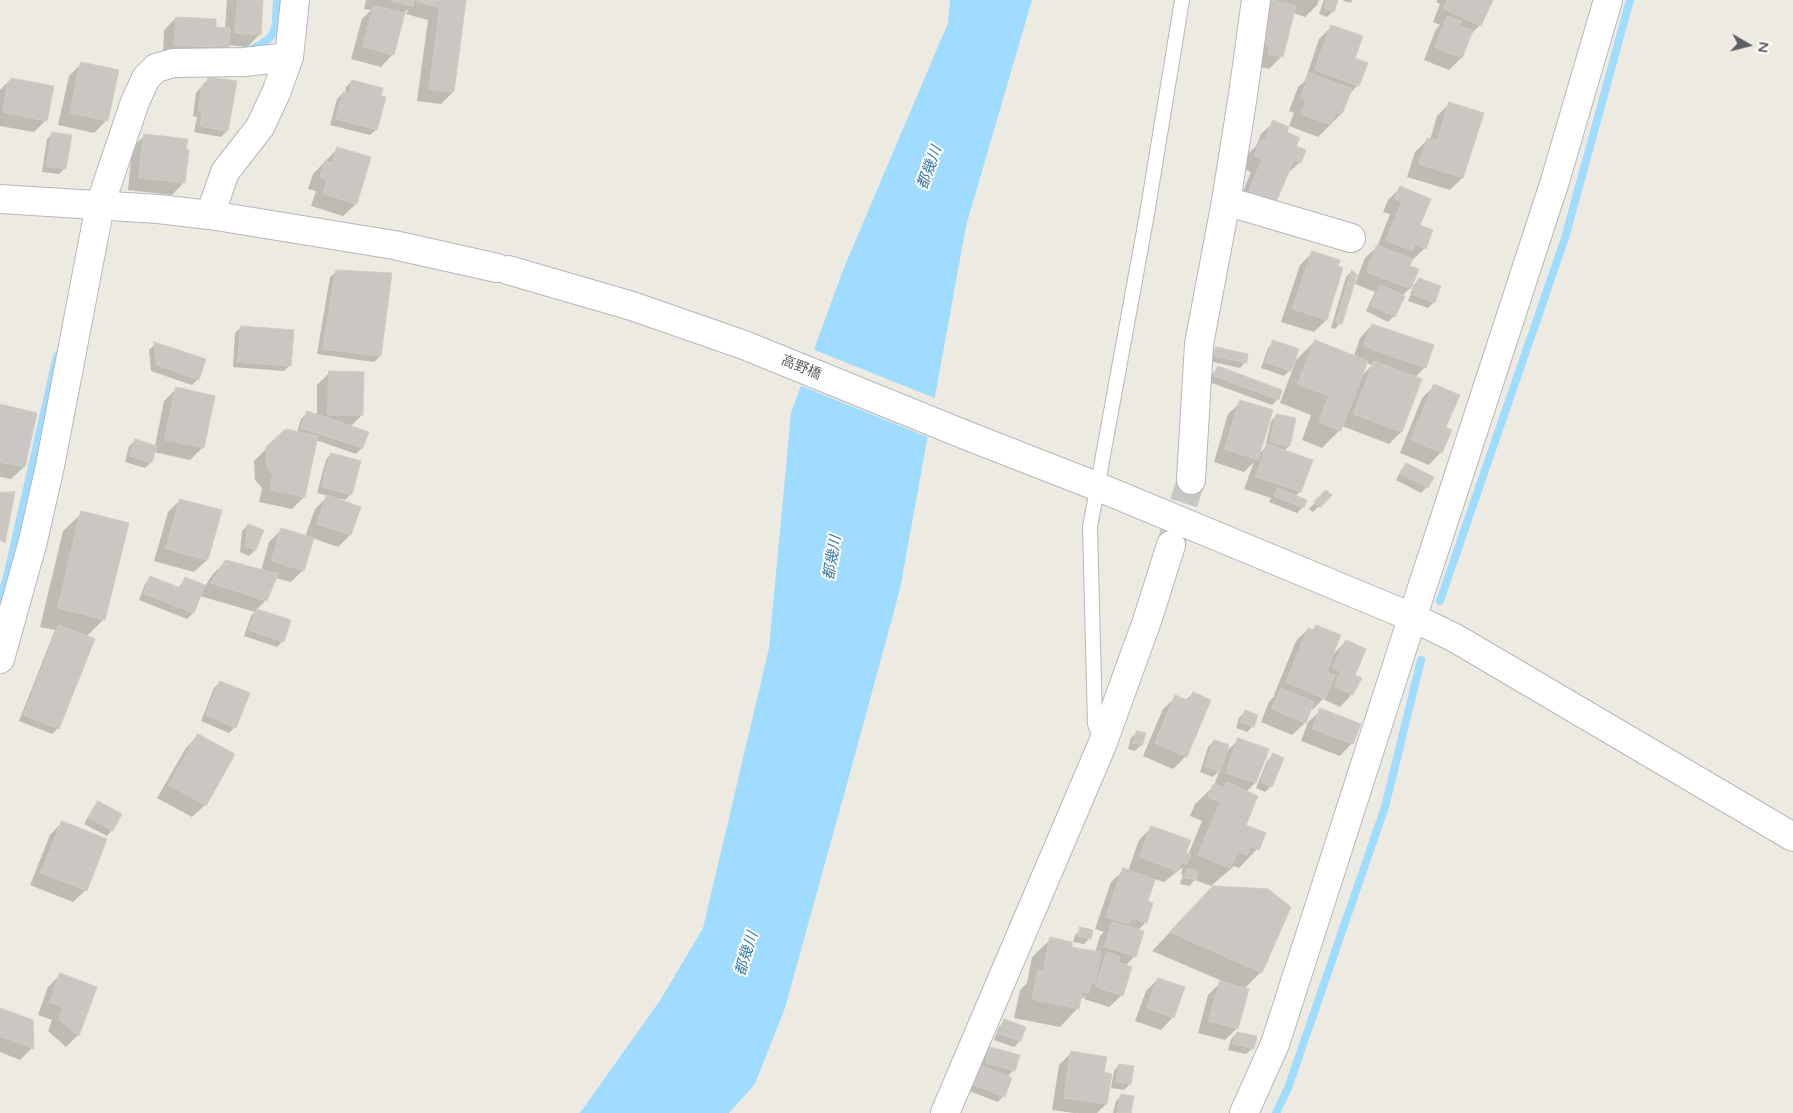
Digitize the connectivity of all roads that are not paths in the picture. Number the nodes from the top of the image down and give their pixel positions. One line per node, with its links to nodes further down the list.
1 (295, 0): 5 (street)
2 (1182, 0): 12 (lane)
3 (1256, 0): 7 (street)
4 (1608, 0): 14 (street)
5 (289, 57): 8 (street); 9 (street)
6 (0, 199): 8 (street, 高野橋)
7 (1226, 201): 10 (street); 11 (street)
8 (100, 205): 9 (street, 高野橋); 15 (street)
9 (210, 215): 12 (street, 高野橋)
10 (1351, 238)
11 (1191, 480)
12 (1092, 484): 14 (street, 高野橋); 16 (lane)
13 (1171, 545): 16 (street)
14 (1414, 618): 17 (street, 高野橋); 19 (street)
15 (0, 659)
16 (1102, 745): 18 (street)
17 (1793, 837)
18 (944, 1113)
19 (1244, 1113)

